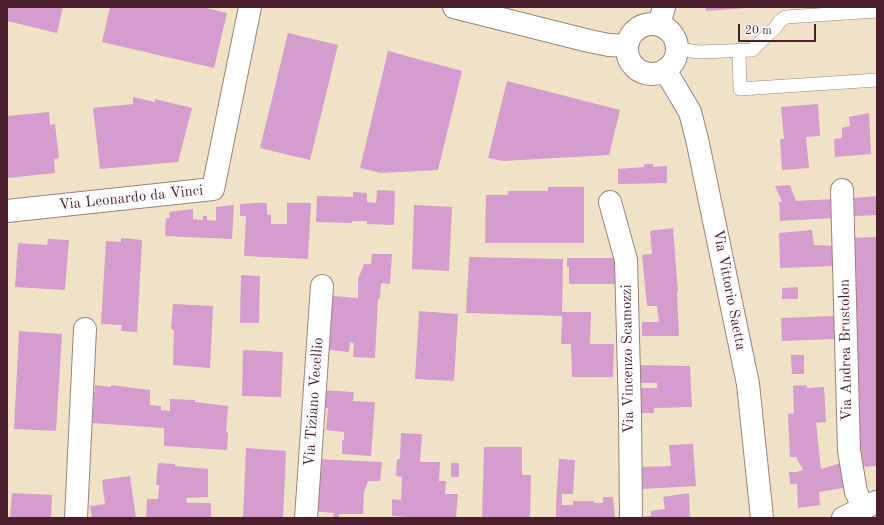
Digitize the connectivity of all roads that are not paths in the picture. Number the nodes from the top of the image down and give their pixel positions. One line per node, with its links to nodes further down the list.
1 (250, 7): 12 (street, Via Leonardo da Vinci)
2 (454, 7): 5 (street)
3 (877, 11): 7 (lane)
4 (661, 16): 5 (street); 6 (street)
5 (627, 46): 8 (street)
6 (677, 49): 7 (lane); 8 (street)
7 (745, 50): 9 (lane)
8 (665, 70): 19 (street, Via Vittorio Saetta)
9 (877, 80)
10 (842, 190): 15 (street, Via Andrea Brustolon)
11 (610, 202): 18 (street, Via Vincenzo Scamozzi)
12 (7, 211)
13 (322, 286): 17 (street, Via Tiziano Vecellio)
14 (85, 329): 16 (street)
15 (870, 505): 20 (street)
16 (76, 518)
17 (306, 518)
18 (631, 518)
19 (762, 518)
20 (843, 518)

